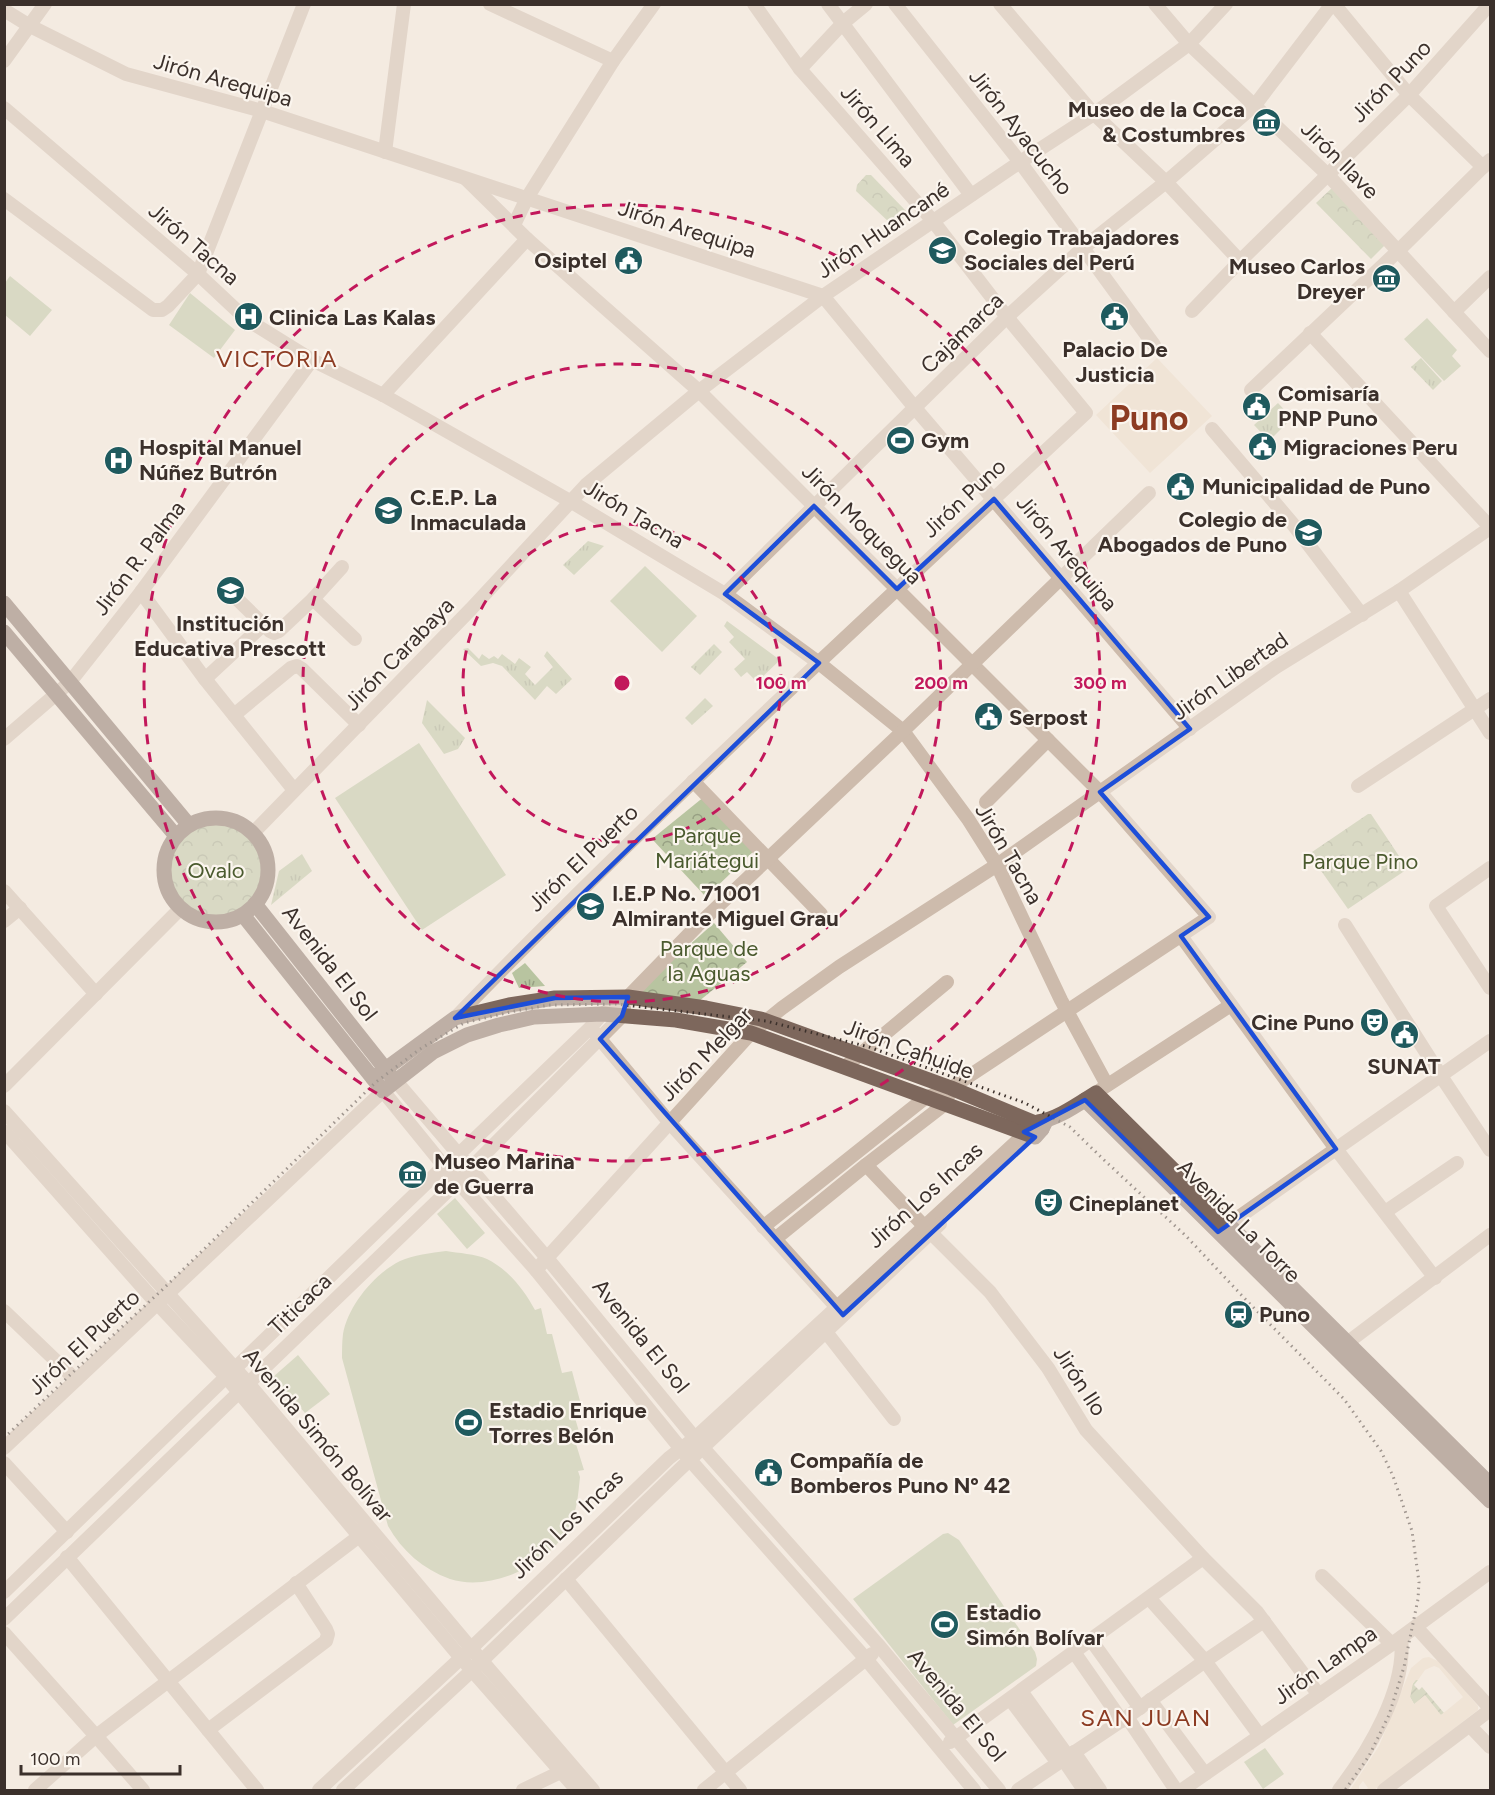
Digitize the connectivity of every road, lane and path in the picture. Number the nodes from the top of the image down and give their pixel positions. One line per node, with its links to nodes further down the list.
1 (45, 4): 17 (street)
2 (304, 4): 25 (street)
3 (404, 4): 27 (street)
4 (490, 4): 20 (street)
5 (654, 4): 20 (street)
6 (754, 4): 21 (street, Jirón Lima)
7 (828, 4): 16 (street)
8 (866, 4): 16 (street)
9 (895, 4): 28 (street, Jirón Ayacucho)
10 (1000, 4): 26 (street)
11 (1155, 4): 18 (street, Jirón Ilave)
12 (1226, 4): 18 (street, Jirón Huancané)
13 (1333, 4): 22 (street); 23 (street, Cajamarca)
14 (1490, 4): 22 (street, Jirón Puno)
15 (4, 10): 17 (street, Jirón Arequipa)
16 (843, 23): 21 (street); 33 (street)
17 (30, 26): 19 (street); 25 (street, Jirón Arequipa)
18 (1189, 44): 23 (street, Jirón Ilave); 26 (street, Jirón Huancané)
19 (4, 61)
20 (613, 61): 34 (street)
21 (800, 69): 36 (street, Jirón Lima)
22 (1409, 95): 29 (street); 30 (street, Jirón Puno)
23 (1254, 105): 30 (street, Jirón Ilave); 32 (street, Cajamarca)
24 (4, 108): 42 (street, Jirón Tacna)
25 (262, 111): 27 (street, Jirón Arequipa); 42 (street)
26 (1094, 114): 28 (street, Jirón Huancané); 32 (street)
27 (384, 152): 31 (street, Jirón Arequipa)
28 (1020, 162): 33 (street, Jirón Huancané); 39 (street, Jirón Ayacucho)
29 (1487, 164): 40 (street)
30 (1328, 175): 40 (street, Jirón Ilave); 41 (street, Jirón Puno)
31 (466, 179): 34 (street, Jirón Arequipa); 37 (street, Jirón Moquegua)
32 (1166, 182): 39 (street, Cajamarca); 41 (street)
33 (971, 195): 36 (street, Jirón Huancané)
34 (527, 198): 37 (street); 44 (street, Jirón Arequipa)
35 (4, 199): 42 (street)
36 (933, 221): 44 (street, Jirón Huancané); 47 (street, Jirón Lima)
37 (514, 225): 38 (street, Jirón Moquegua)
38 (527, 239): 53 (street, Jirón Moquegua); 54 (street)
39 (1083, 249): 47 (street, Cajamarca); 49 (street, Jirón Ayacucho)
40 (1398, 251): 46 (street, Jirón Ilave); 48 (street)
41 (1240, 261): 45 (street, Jirón Puno)
42 (198, 274): 51 (street, Jirón Tacna)
43 (1491, 277): 46 (street)
44 (823, 296): 53 (street, Jirón Huancané); 55 (street, Jirón Arequipa)
45 (1192, 311)
46 (1454, 312): 50 (street, Jirón Ilave)
47 (1007, 317): 55 (street, Cajamarca); 56 (street, Jirón Lima)
48 (1310, 333): 52 (street); 62 (street)
49 (1154, 345)
50 (1491, 351)
51 (312, 360): 54 (street, Jirón Tacna); 67 (street, Jirón R. Palma)
52 (1251, 390)
53 (699, 391): 60 (street, Jirón Huancané); 61 (street, Jirón Moquegua)
54 (383, 396): 60 (street, Jirón Tacna)
55 (915, 408): 59 (street, Jirón Arequipa); 61 (street, Cajamarca)
56 (1086, 413): 59 (street, Jirón Puno)
57 (1212, 429): 72 (street)
58 (1149, 493): 64 (street)
59 (994, 499): 64 (street, Jirón Arequipa); 65 (street, Jirón Puno)
60 (570, 501): 68 (street, Jirón Tacna); 84 (street, Jirón Carabaya)
61 (814, 506): 65 (street, Jirón Moquegua); 68 (street, Cajamarca)
62 (1491, 528): 66 (street, Jirón Libertad)
63 (342, 567): 70 (street)
64 (1061, 578): 77 (street); 85 (street, Jirón Arequipa)
65 (897, 589): 76 (street, Jirón Puno); 77 (street, Jirón Moquegua)
66 (1399, 591): 72 (street, Jirón Libertad); 82 (street)
67 (141, 592): 78 (street); 79 (street, Jirón R. Palma)
68 (725, 594): 76 (street, Jirón Tacna)
69 (233, 596): 73 (street)
70 (313, 598): 73 (street); 75 (street)
71 (4, 603): 79 (main road)
72 (1362, 615): 85 (street, Jirón Libertad)
73 (263, 625): 78 (street)
74 (4, 632): 80 (main road)
75 (355, 639)
76 (819, 663): 86 (street, Jirón Tacna); 90 (street, Jirón El Puerto)
77 (972, 664): 86 (street); 89 (street, Jirón Moquegua)
78 (205, 679): 83 (street)
79 (70, 682): 80 (street, Jirón R. Palma); 95 (main road)
80 (56, 694): 88 (street, Jirón R. Palma); 97 (main road)
81 (1491, 699): 82 (street)
82 (1476, 709): 87 (street); 91 (street)
83 (234, 715): 84 (street); 92 (street)
84 (359, 725): 92 (street, Jirón Carabaya)
85 (1190, 729): 93 (street, Jirón Libertad)
86 (903, 731): 98 (street); 99 (street, Jirón Tacna)
87 (1491, 733)
88 (4, 739)
89 (1048, 740): 93 (street, Jirón Moquegua); 94 (street)
90 (693, 781): 98 (street); 118 (street, Jirón El Puerto)
91 (1358, 786)
92 (294, 790): 96 (street, Jirón Carabaya)
93 (1100, 792): 99 (street, Jirón Libertad); 109 (street, Jirón Moquegua)
94 (986, 802)
95 (189, 825): 96 (main road); 97 (main road)
96 (253, 833): 102 (main road)
97 (176, 836): 104 (main road)
98 (768, 859): 105 (street); 113 (street)
99 (997, 865): 115 (street, Jirón Tacna); 119 (street, Jirón Melgar)
100 (1491, 868): 111 (street)
101 (4, 891): 103 (street)
102 (255, 904): 106 (main road); 127 (main road, Avenida El Sol)
103 (20, 908): 107 (street); 112 (street)
104 (180, 909): 106 (main road); 112 (street)
105 (821, 914)
106 (243, 915): 127 (main road, Avenida El Sol)
107 (4, 921)
108 (1345, 925): 126 (street)
109 (1181, 936): 114 (street); 115 (street)
110 (947, 982): 124 (street)
111 (1491, 988)
112 (96, 994): 128 (street)
113 (628, 997): 116 (street, Titicaca); 117 (street); 118 (main road, Jirón Cahuide); 119 (main road, Jirón Cahuide)
114 (1231, 1005): 130 (street); 137 (street)
115 (1067, 1011): 129 (street); 130 (street, Jirón Tacna)
116 (602, 1014): 117 (main road); 120 (street, Titicaca); 127 (main road)
117 (622, 1016): 121 (main road); 122 (street, Titicaca)
118 (454, 1018): 127 (main road, Jirón El Puerto)
119 (766, 1021): 121 (street, Jirón Melgar); 124 (main road, Jirón Cahuide)
120 (590, 1028): 122 (street); 139 (street, Titicaca)
121 (751, 1033): 125 (main road); 134 (street, Jirón Melgar)
122 (600, 1038): 134 (street); 143 (street, Titicaca)
123 (1491, 1041): 126 (street)
124 (859, 1055): 125 (street); 129 (main road, Jirón Cahuide)
125 (845, 1067): 131 (main road)
126 (1441, 1076): 137 (street); 138 (street)
127 (384, 1080): 139 (street, Avenida El Sol); 142 (street, Avenida El Sol); 154 (street, Jirón El Puerto)
128 (4, 1086)
129 (951, 1088): 131 (street); 132 (street); 135 (main road, Jirón Cahuide)
130 (1096, 1093): 135 (main road); 147 (main road, Avenida La Torre)
131 (926, 1098): 132 (main road); 146 (street)
132 (945, 1104): 135 (main road); 141 (street)
133 (4, 1111): 154 (street, Avenida Simón Bolívar)
134 (669, 1122): 146 (street); 151 (street, Jirón Melgar)
135 (1037, 1129): 148 (street, Jirón Los Incas)
136 (4, 1131): 154 (street, Avenida Simón Bolívar)
137 (1336, 1149): 145 (street); 147 (street)
138 (1491, 1150)
139 (458, 1155): 142 (street, Titicaca); 143 (street, Avenida El Sol)
140 (1457, 1163): 145 (street)
141 (866, 1165): 148 (street, Jirón Ilo); 150 (street)
142 (444, 1166): 144 (street, Avenida El Sol); 159 (street, Titicaca)
143 (470, 1169): 144 (street, Titicaca); 151 (street, Avenida El Sol)
144 (458, 1181): 152 (street, Avenida El Sol); 161 (street, Titicaca)
145 (1385, 1212): 153 (street)
146 (763, 1227): 150 (street)
147 (1223, 1228): 158 (main road, Avenida La Torre)
148 (927, 1229): 156 (street, Jirón Los Incas); 173 (street, Jirón Ilo)
149 (1491, 1235): 153 (street)
150 (775, 1239): 156 (street)
151 (547, 1258): 152 (street, Jirón Melgar); 163 (street, Avenida El Sol)
152 (536, 1270): 164 (street, Avenida El Sol)
153 (1435, 1278): 158 (street)
154 (163, 1298): 159 (street, Avenida Simón Bolívar); 160 (street, Jirón El Puerto)
155 (4, 1311): 160 (street)
156 (840, 1311): 157 (street, Jirón Los Incas); 163 (street, Jirón Los Incas)
157 (826, 1332): 162 (street); 163 (street, Jirón Los Incas)
158 (1343, 1347): 168 (main road, Avenida La Torre); 169 (main road, Avenida La Torre)
159 (231, 1374): 161 (street, Avenida Simón Bolívar); 170 (street, Titicaca)
160 (76, 1380): 165 (street, Jirón El Puerto)
161 (243, 1388): 171 (street, Avenida Simón Bolívar); 172 (street, Titicaca)
162 (894, 1419)
163 (699, 1443): 164 (street, Jirón Los Incas); 166 (street, Jirón Los Incas); 186 (street, Avenida El Sol)
164 (680, 1448): 166 (street, Avenida El Sol); 188 (street, Jirón Los Incas)
165 (4, 1449)
166 (690, 1460): 176 (street, Jirón Los Incas); 189 (street, Avenida El Sol)
167 (4, 1463): 170 (street)
168 (1491, 1484)
169 (1491, 1501)
170 (67, 1532): 178 (street, Titicaca)
171 (365, 1532): 177 (street); 188 (street, Avenida Simón Bolívar)
172 (67, 1557): 180 (street, Titicaca); 192 (street)
173 (1203, 1558): 179 (street); 181 (street, Jirón Ilo)
174 (1491, 1572): 182 (street, Jirón Lampa)
175 (1322, 1576): 185 (street)
176 (566, 1579): 191 (street, Jirón Los Incas); 207 (street)
177 (296, 1583): 192 (street); 199 (street)
178 (4, 1592)
179 (1149, 1598): 184 (street); 190 (street)
180 (4, 1619)
181 (1264, 1621): 190 (street); 194 (street, Jirón Ilo)
182 (1416, 1627): 185 (street, Jirón Lampa); 196 (street)
183 (4, 1633): 200 (street)
184 (1091, 1640): 187 (street); 195 (street)
185 (1396, 1641): 194 (street, Jirón Lampa); 226 (street)
186 (880, 1647): 189 (street); 202 (street, Avenida El Sol)
187 (1074, 1652): 193 (street); 197 (street)
188 (466, 1653): 191 (street, Avenida Simón Bolívar); 212 (street, Jirón Los Incas)
189 (866, 1659): 204 (street, Avenida El Sol); 207 (street)
190 (1205, 1661): 195 (street); 201 (street)
191 (477, 1665): 206 (street, Avenida Simón Bolívar); 213 (street, Jirón Los Incas)
192 (168, 1680): 199 (street); 200 (street)
193 (1015, 1695): 202 (street); 205 (street)
194 (1319, 1695): 201 (street, Jirón Lampa)
195 (1145, 1704): 197 (street); 208 (street)
196 (1491, 1709): 198 (street)
197 (1125, 1719): 205 (street); 224 (street)
198 (1470, 1726): 203 (street); 227 (street)
199 (208, 1730): 211 (street)
200 (96, 1736): 209 (street); 210 (street)
201 (1260, 1736): 208 (street, Jirón Lampa)
202 (955, 1738): 204 (street); 220 (street, Avenida El Sol)
203 (1491, 1747)
204 (941, 1749): 219 (street, Avenida El Sol)
205 (1066, 1757): 221 (street); 222 (street); 223 (street)
206 (567, 1769): 214 (street); 215 (street, Avenida Simón Bolívar); 216 (street, Avenida Simón Bolívar)
207 (726, 1773): 217 (street); 218 (street)
208 (1205, 1774): 225 (street, Jirón Lampa)
209 (36, 1791)
210 (143, 1791)
211 (257, 1791)
212 (319, 1791)
213 (343, 1791)
214 (523, 1791)
215 (577, 1791)
216 (593, 1791)
217 (704, 1791)
218 (740, 1791)
219 (974, 1791)
220 (999, 1791)
221 (1018, 1791)
222 (1084, 1791)
223 (1100, 1791)
224 (1176, 1791)
225 (1182, 1791)
226 (1339, 1791)
227 (1384, 1791)

